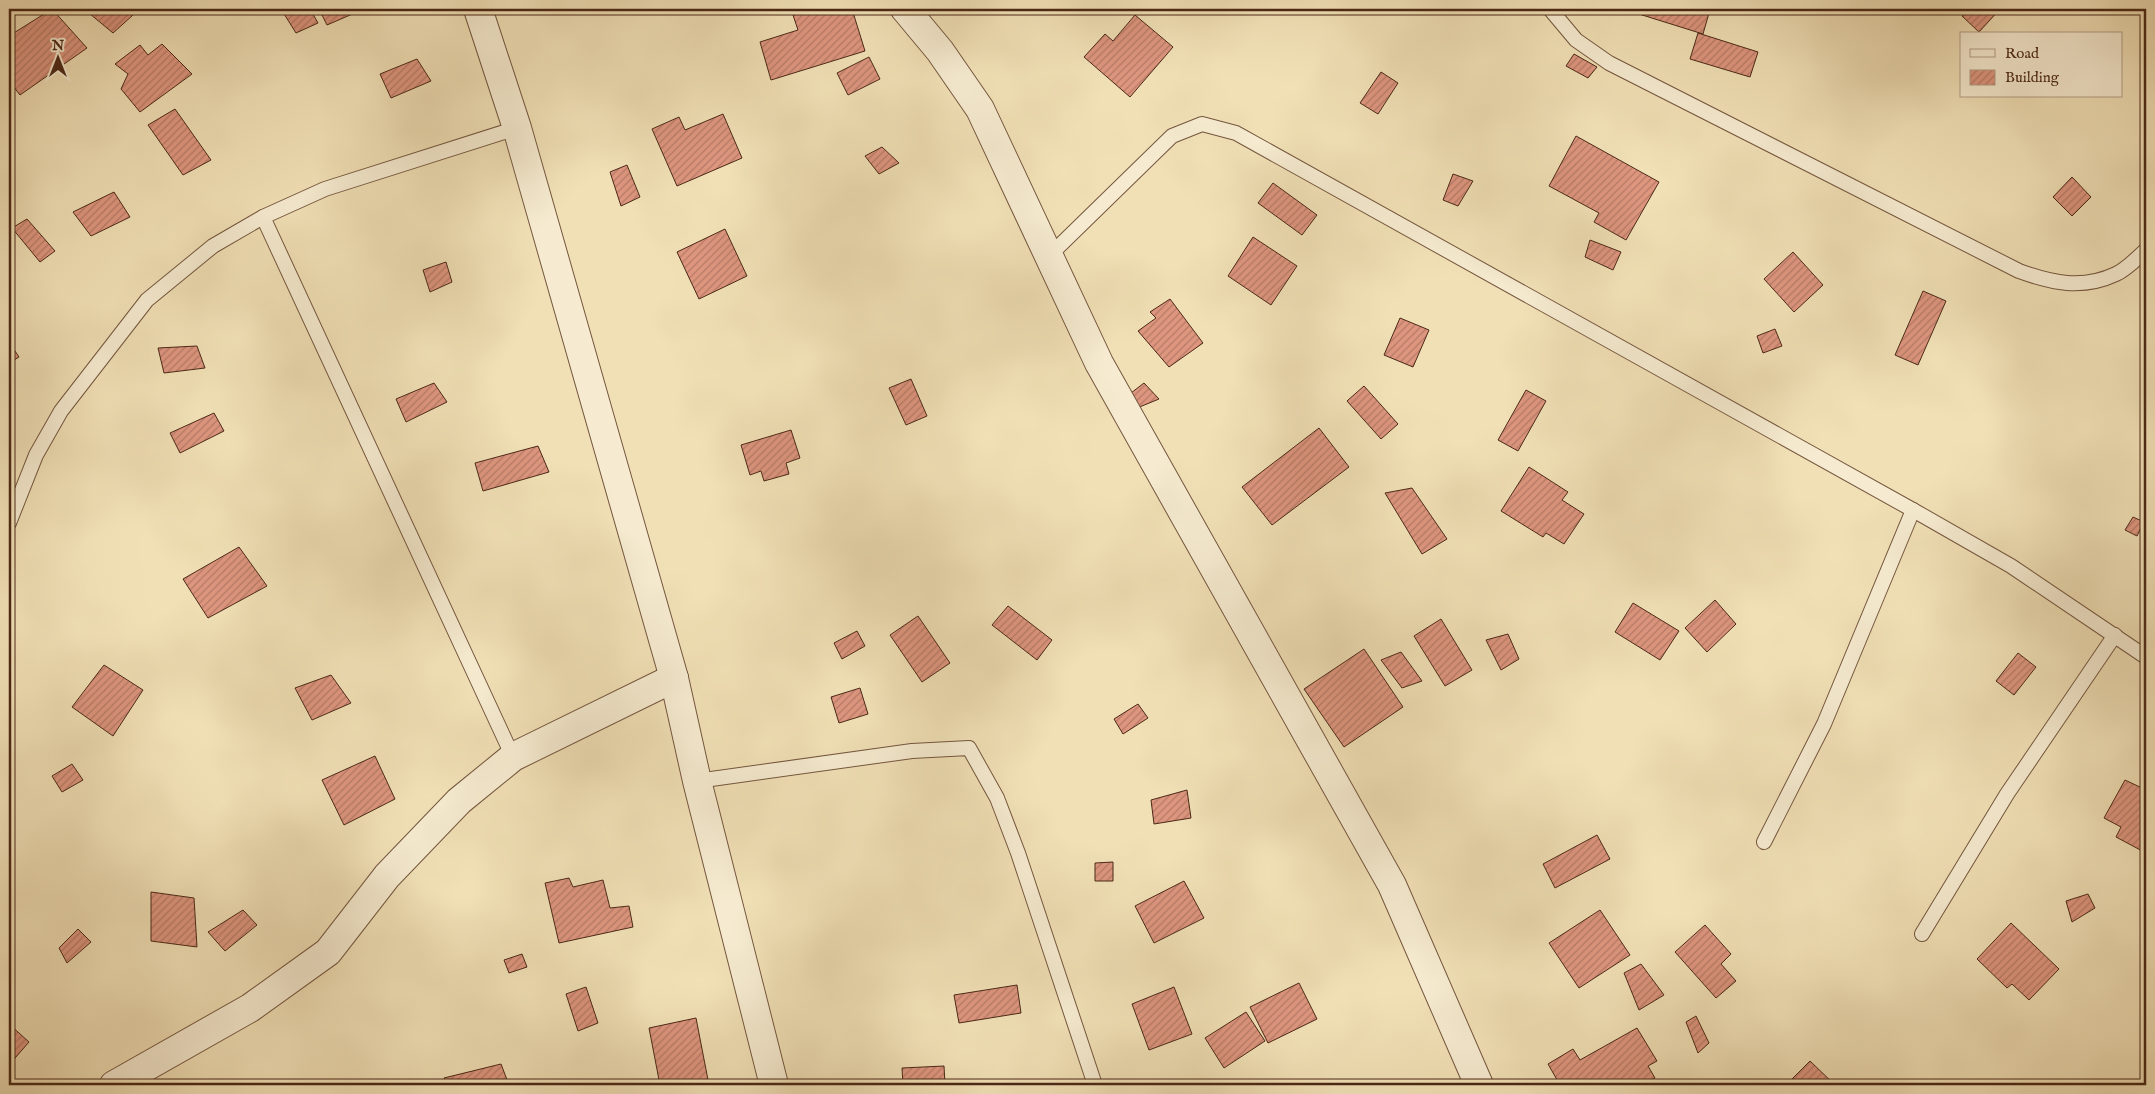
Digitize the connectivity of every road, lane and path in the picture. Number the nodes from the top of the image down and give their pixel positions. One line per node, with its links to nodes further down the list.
1 (478, 9): 4 (street)
2 (905, 9): 7 (street)
3 (1550, 9): 6 (lane)
4 (517, 128): 5 (lane); 12 (street)
5 (263, 217): 9 (lane); 13 (lane)
6 (2146, 250)
7 (1050, 255): 8 (lane); 20 (street)
8 (1913, 510): 10 (lane); 15 (lane)
9 (9, 523)
10 (2115, 635): 11 (lane); 16 (lane)
11 (2146, 657)
12 (674, 678): 13 (street); 14 (street)
13 (512, 757): 17 (street)
14 (697, 781): 18 (street); 19 (lane)
15 (1764, 842)
16 (1922, 934)
17 (114, 1085)
18 (774, 1085)
19 (1094, 1085)
20 (1479, 1085)

